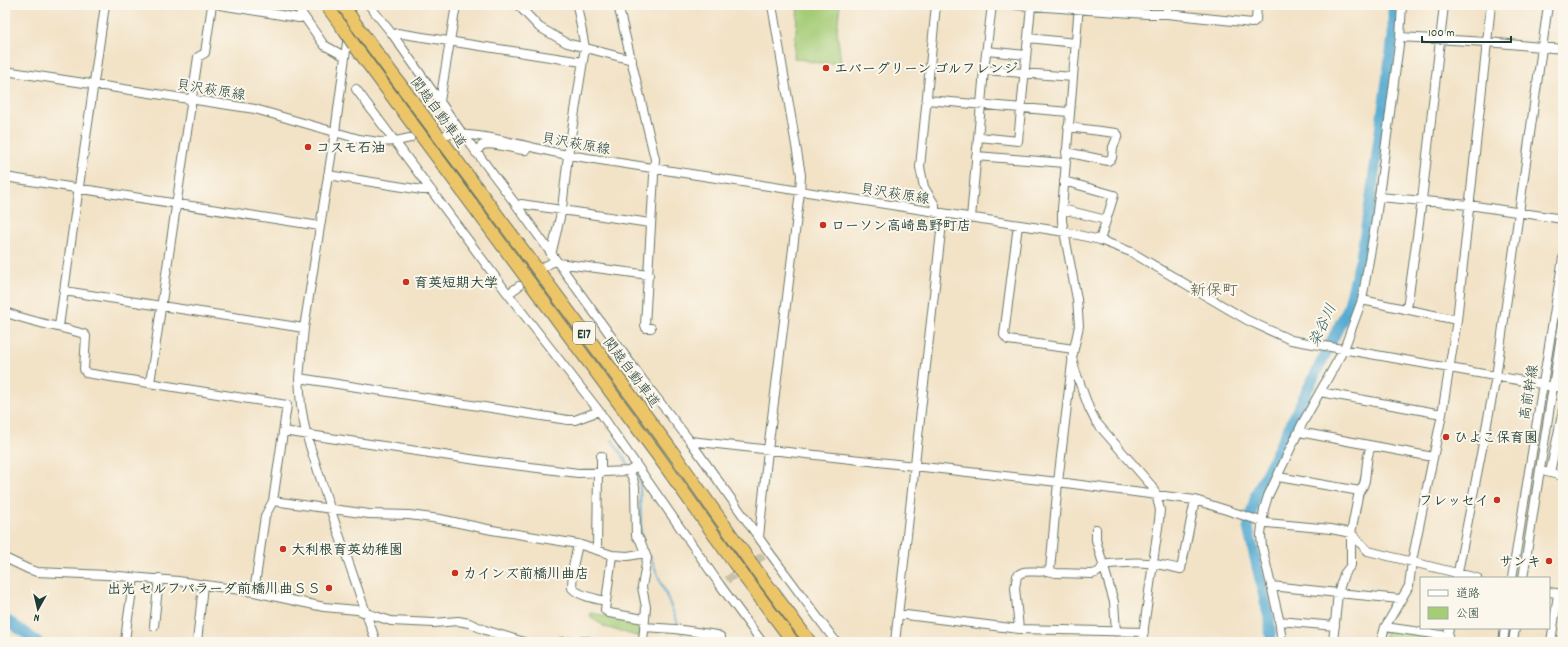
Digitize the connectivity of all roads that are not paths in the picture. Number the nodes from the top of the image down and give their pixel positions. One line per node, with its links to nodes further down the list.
1 (105, 5): 45 (street)
2 (212, 5): 47 (street)
3 (220, 5): 25 (street)
4 (296, 5): 25 (street)
5 (326, 5): 193 (highway, 関越自動車道 / E17, bridge)
6 (369, 5): 26 (street)
7 (456, 5): 30 (street)
8 (518, 5): 34 (street)
9 (577, 5): 34 (street)
10 (618, 5): 39 (street)
11 (772, 5): 72 (street)
12 (936, 5): 48 (street)
13 (992, 5): 36 (street)
14 (1016, 5): 22 (street)
15 (1167, 5): 24 (street)
16 (1257, 5): 24 (street)
17 (1402, 5): 27 (street)
18 (1444, 5): 29 (street)
19 (1491, 5): 31 (street)
20 (1548, 5): 33 (street)
21 (346, 6): 38 (street); 194 (highway, 関越自動車道 / E17, bridge)
22 (1031, 6): 23 (street); 28 (street)
23 (1079, 7): 24 (street); 32 (street)
24 (1167, 14)
25 (304, 17): 38 (street)
26 (393, 35): 30 (street); 49 (street)
27 (1400, 37): 29 (street); 73 (street)
28 (1028, 38): 32 (street); 37 (street)
29 (1440, 40): 31 (street); 74 (street)
30 (450, 42): 40 (street); 49 (street)
31 (1487, 42): 33 (street); 76 (street)
32 (1076, 43): 44 (street)
33 (1542, 47): 35 (street); 81 (street)
34 (585, 48): 39 (street); 40 (street)
35 (1563, 49)
36 (987, 51): 37 (street); 41 (street)
37 (1026, 55): 43 (street)
38 (344, 56): 54 (street)
39 (632, 60): 66 (street)
40 (582, 62): 63 (street)
41 (984, 70): 43 (street); 50 (street)
42 (5, 71): 45 (street, 貝沢萩原線)
43 (1024, 73): 44 (street); 51 (street)
44 (1073, 77): 52 (street)
45 (93, 84): 47 (street, 貝沢萩原線); 70 (street)
46 (356, 89): 59 (street)
47 (192, 99): 54 (street, 貝沢萩原線); 75 (street)
48 (927, 100): 50 (street); 80 (street)
49 (440, 101): 55 (street)
50 (982, 105): 51 (street); 57 (street)
51 (1021, 109): 52 (street); 57 (street)
52 (1070, 112): 53 (street)
53 (1068, 127): 61 (street); 61 (street)
54 (335, 132): 59 (street, 貝沢萩原線); 67 (street)
55 (462, 133): 56 (street, 貝沢萩原線); 60 (street, 貝沢萩原線); 62 (street)
56 (447, 134)
57 (979, 137): 64 (street)
58 (410, 138): 59 (street, 貝沢萩原線)
59 (396, 141): 71 (street)
60 (539, 150): 62 (street); 63 (street, 貝沢萩原線)
61 (1066, 152): 65 (street)
62 (476, 153): 77 (street)
63 (568, 155): 66 (street, 貝沢萩原線); 78 (street)
64 (976, 156): 65 (street); 82 (street)
65 (1065, 163): 69 (street)
66 (654, 170): 72 (street, 貝沢萩原線); 85 (street)
67 (328, 175): 71 (street); 87 (street)
68 (5, 177): 70 (street)
69 (1064, 181): 79 (street); 84 (street)
70 (78, 188): 75 (street); 95 (street)
71 (431, 190): 96 (street)
72 (800, 192): 80 (street, 貝沢萩原線); 126 (street)
73 (1379, 197): 74 (street); 97 (street)
74 (1422, 200): 76 (street); 99 (street)
75 (178, 203): 87 (street); 98 (street)
76 (1469, 205): 81 (street); 101 (street)
77 (517, 206): 78 (street); 91 (street)
78 (562, 209): 85 (street); 91 (street)
79 (1062, 210): 84 (street); 88 (street)
80 (939, 213): 82 (street, 貝沢萩原線); 130 (street)
81 (1518, 213): 83 (street); 110 (street)
82 (971, 218): 86 (street, 貝沢萩原線)
83 (1563, 219)
84 (1106, 220): 89 (street)
85 (650, 223): 93 (street)
86 (1018, 225): 88 (street, 貝沢萩原線); 106 (street)
87 (320, 226): 104 (street)
88 (1065, 232): 89 (street, 貝沢萩原線); 106 (street)
89 (1100, 240): 107 (street, 貝沢萩原線)
90 (1563, 258): 113 (street, 高前幹線)
91 (555, 259): 92 (street); 93 (street); 124 (street)
92 (544, 267)
93 (649, 274): 105 (street)
94 (519, 286): 96 (street)
95 (64, 291): 98 (street); 103 (street)
96 (508, 294): 118 (street)
97 (1362, 300): 99 (street); 107 (street)
98 (162, 306): 104 (street); 112 (street)
99 (1408, 309): 101 (street)
100 (5, 312): 103 (street)
101 (1457, 320): 109 (street)
102 (1563, 323): 114 (street, 高前幹線)
103 (58, 326): 112 (street)
104 (304, 328): 111 (street)
105 (652, 328)
106 (1074, 348): 108 (street)
107 (1342, 349): 109 (street, 貝沢萩原線); 116 (street)
108 (1072, 358): 138 (street); 140 (street)
109 (1449, 369): 110 (street, 貝沢萩原線); 119 (street)
110 (1496, 377): 113 (street, 貝沢萩原線); 157 (street)
111 (299, 378): 118 (street); 123 (street)
112 (150, 383): 121 (street)
113 (1542, 386): 114 (street, 貝沢萩原線); 131 (street, 高前幹線)
114 (1553, 387): 115 (street, 貝沢萩原線); 133 (street, 高前幹線)
115 (1563, 388)
116 (1320, 392): 119 (street); 122 (street)
117 (1563, 410): 120 (street)
118 (599, 411): 129 (street)
119 (1442, 414): 128 (street)
120 (1561, 424): 135 (street)
121 (283, 431): 123 (street); 142 (street)
122 (1298, 432): 125 (street); 137 (street)
123 (306, 434): 134 (street); 143 (street)
124 (690, 441): 126 (street); 147 (street)
125 (1371, 446): 128 (street); 139 (street)
126 (768, 450): 130 (street); 147 (street)
127 (601, 456): 134 (street)
128 (1433, 457): 153 (street)
129 (637, 466): 132 (street); 192 (street)
130 (914, 467): 138 (street); 172 (street)
131 (1529, 468): 133 (street); 159 (street, 高前幹線)
132 (629, 471): 134 (street); 150 (street)
133 (1541, 471): 135 (street); 160 (street, 高前幹線)
134 (600, 473): 149 (street)
135 (1550, 473): 136 (street)
136 (1563, 476)
137 (1278, 477): 139 (street); 144 (street)
138 (1058, 482): 140 (street); 156 (street)
139 (1359, 491): 146 (street)
140 (1156, 494): 141 (street); 154 (street)
141 (1194, 500): 144 (street); 154 (street)
142 (273, 501): 143 (street); 165 (street)
143 (330, 508): 148 (street); 171 (street)
144 (1263, 522): 146 (street); 164 (street)
145 (1096, 529): 155 (street)
146 (1351, 533): 153 (street); 167 (street)
147 (759, 537): 195 (street)
148 (578, 544): 149 (street); 170 (street)
149 (597, 549): 151 (street)
150 (645, 553): 151 (street); 174 (street)
151 (612, 555): 170 (street)
152 (5, 558): 161 (street)
153 (1412, 561): 157 (street); 169 (street)
154 (1154, 563): 155 (street); 182 (street)
155 (1103, 565): 156 (street); 181 (street)
156 (1048, 571): 178 (street)
157 (1457, 575): 158 (street)
158 (1470, 577)
159 (1512, 577)
160 (1523, 577)
161 (134, 578): 162 (street); 184 (street)
162 (159, 578): 163 (street); 175 (street)
163 (203, 585): 165 (street); 185 (street)
164 (1271, 586): 167 (street); 173 (street)
165 (254, 592): 171 (street)
166 (1550, 592): 168 (street)
167 (1338, 593): 169 (street); 176 (street)
168 (1561, 594): 203 (street)
169 (1400, 599): 177 (street)
170 (606, 601): 174 (street)
171 (366, 614): 186 (street); 187 (street)
172 (898, 614): 178 (street); 196 (street)
173 (1279, 620): 176 (street); 198 (street)
174 (644, 623): 190 (street); 191 (street)
175 (154, 626)
176 (1335, 626): 199 (street)
177 (1384, 627): 183 (street); 200 (street)
178 (1019, 629): 181 (street)
179 (1505, 629): 201 (street)
180 (1515, 629): 202 (street)
181 (1116, 632): 182 (street)
182 (1144, 632): 197 (street)
183 (1448, 635)
184 (125, 642)
185 (197, 642)
186 (376, 642)
187 (524, 642)
188 (561, 642): 189 (street)
189 (592, 642)
190 (643, 642)
191 (721, 642)
192 (762, 642)
193 (793, 642)
194 (810, 642)
195 (836, 642)
196 (895, 642)
197 (1142, 642)
198 (1282, 642)
199 (1333, 642)
200 (1381, 642)
201 (1503, 642)
202 (1513, 642)
203 (1551, 642)

